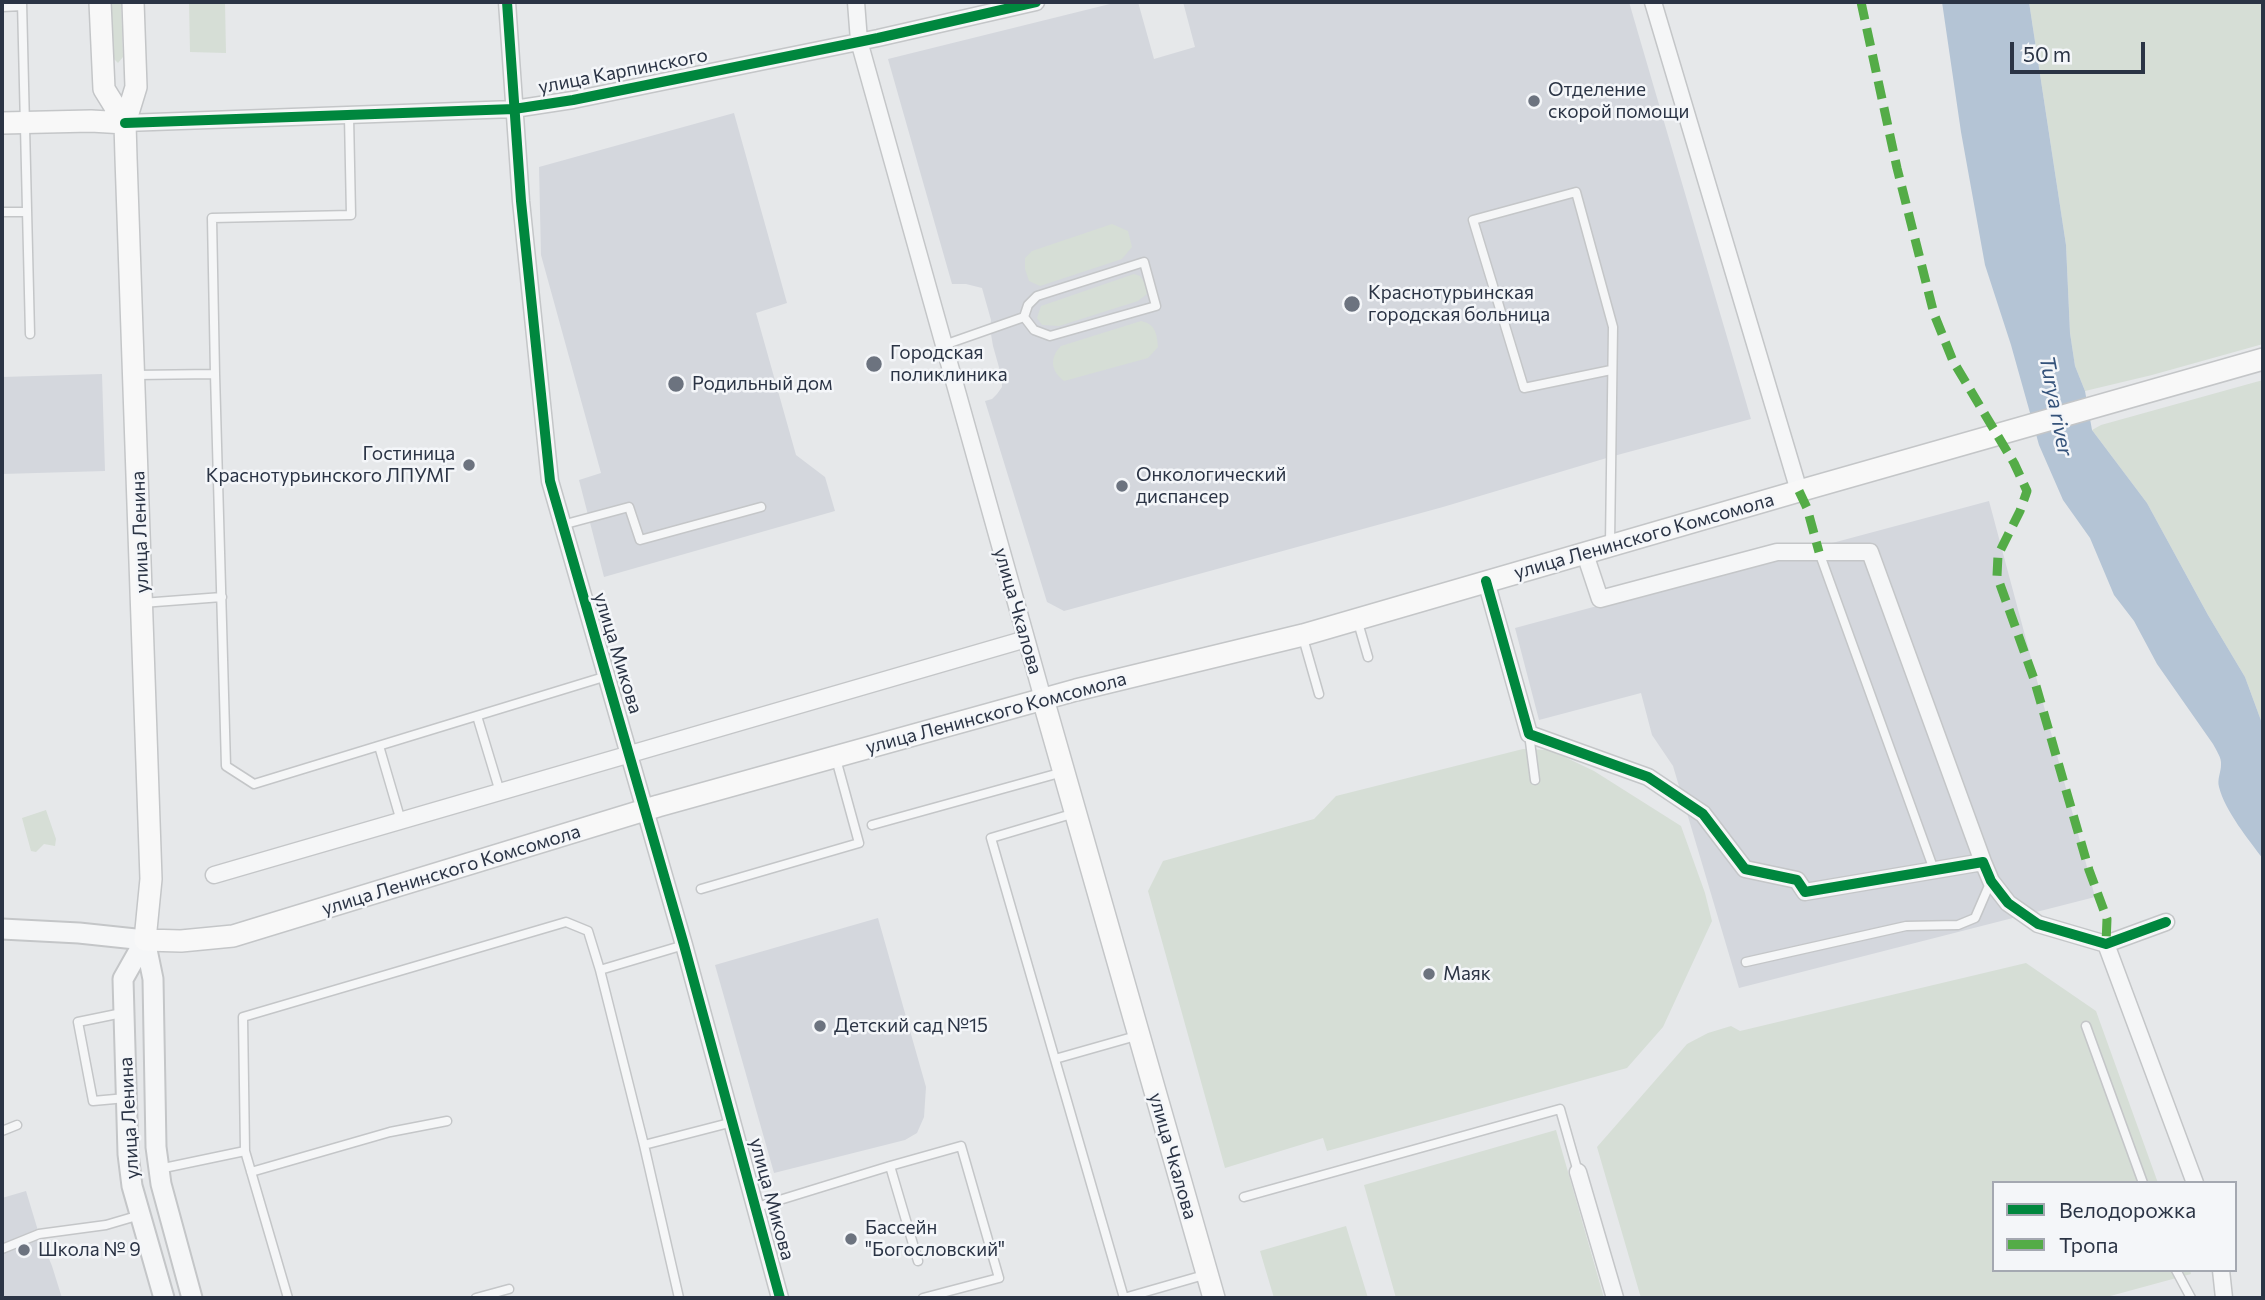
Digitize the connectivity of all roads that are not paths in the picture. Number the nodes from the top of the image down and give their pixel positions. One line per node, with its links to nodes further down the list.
1 (100, 2): 15 (main road, улица Ленина)
2 (133, 2): 15 (main road, улица Ленина)
3 (507, 2): 11 (street, улица Микова)
4 (856, 2): 10 (street, улица Чкалова)
5 (1036, 2): 8 (street, улица Карпинского)
6 (1653, 2): 25 (street)
7 (22, 4): 9 (lane); 13 (lane)
8 (1009, 5): 10 (street, улица Карпинского)
9 (2, 6)
10 (859, 41): 11 (street, улица Карпинского); 20 (street, улица Чкалова)
11 (514, 109): 12 (street, улица Карпинского); 27 (street, улица Микова)
12 (349, 116): 15 (street, улица Карпинского); 23 (lane)
13 (25, 122): 14 (main road, улица Карпинского); 15 (main road, улица Карпинского); 17 (lane)
14 (2, 123)
15 (125, 123): 24 (main road, улица Ленина)
16 (2, 212): 17 (lane)
17 (27, 212): 19 (lane)
18 (1024, 317): 18 (lane); 20 (lane)
19 (30, 334)
20 (944, 345): 36 (street, улица Чкалова)
21 (2263, 359): 25 (main road, улица Ленинского Комсомола)
22 (1611, 370): 22 (lane); 28 (lane)
23 (215, 374): 24 (lane); 32 (lane)
24 (134, 375): 33 (main road, улица Ленина)
25 (1799, 491): 28 (main road, улица Ленинского Комсомола)
26 (761, 507): 27 (lane)
27 (562, 525): 38 (street, улица Микова)
28 (1610, 546): 30 (main road, улица Ленинского Комсомола)
29 (1819, 552): 30 (street); 53 (street); 54 (lane)
30 (1585, 554): 31 (main road, улица Ленинского Комсомола)
31 (1486, 581): 34 (main road, улица Ленинского Комсомола); 42 (street)
32 (222, 597): 33 (lane); 43 (lane)
33 (142, 603): 60 (main road, улица Ленина)
34 (1357, 619): 35 (main road, улица Ленинского Комсомола); 37 (lane)
35 (1303, 635): 39 (lane); 40 (main road, улица Ленинского Комсомола)
36 (1026, 639): 40 (street, улица Чкалова); 44 (street)
37 (1368, 657)
38 (607, 676): 41 (lane); 44 (street, улица Микова)
39 (1319, 694)
40 (1043, 699): 45 (main road, улица Ленинского Комсомола); 46 (main road, улица Чкалова)
41 (477, 716): 43 (lane); 48 (lane)
42 (1529, 734): 47 (lane); 54 (street)
43 (379, 746): 51 (lane)
44 (630, 754): 48 (street); 49 (street, улица Микова)
45 (835, 756): 49 (main road, улица Ленинского Комсомола); 57 (lane)
46 (1063, 772): 50 (main road, улица Чкалова); 52 (lane)
47 (1535, 780)
48 (500, 792): 51 (street)
49 (645, 811): 60 (main road, улица Ленинского Комсомола); 62 (street, улица Микова)
50 (1075, 813): 67 (main road, улица Чкалова); 68 (lane)
51 (401, 821): 55 (street)
52 (873, 825)
53 (1983, 862): 54 (street); 56 (street)
54 (1934, 870)
55 (214, 875)
56 (1991, 881): 61 (street); 63 (lane)
57 (701, 889)
58 (2166, 922): 61 (street)
59 (2, 929): 60 (street, улица Ленинского Комсомола)
60 (145, 940): 65 (street, улица Ленина); 77 (street, улица Ленина)
61 (2106, 944): 81 (street)
62 (684, 945): 64 (lane); 71 (street, улица Микова)
63 (1746, 962)
64 (600, 970): 74 (lane); 75 (lane)
65 (125, 1012): 69 (street, улица Ленина); 69 (lane)
66 (2086, 1026): 80 (lane)
67 (1139, 1035): 68 (lane); 89 (main road, улица Чкалова)
68 (1055, 1059): 98 (lane)
69 (126, 1098): 84 (street, улица Ленина)
70 (447, 1121): 78 (lane)
71 (733, 1122): 74 (lane); 83 (street, улица Микова)
72 (17, 1125): 73 (lane)
73 (2, 1131)
74 (644, 1145): 95 (lane)
75 (245, 1151): 77 (lane); 78 (lane)
76 (890, 1166): 83 (lane); 86 (lane); 97 (lane)
77 (158, 1169): 92 (street, улица Ленина)
78 (251, 1172): 93 (lane)
79 (1578, 1172): 82 (lane); 100 (street)
80 (2142, 1181)
81 (2194, 1181)
82 (1244, 1197)
83 (757, 1207): 96 (street, улица Микова)
84 (140, 1215): 85 (lane); 91 (street, улица Ленина)
85 (2, 1249)
86 (918, 1261)
87 (2177, 1272): 101 (lane)
88 (2221, 1272): 102 (street)
89 (1207, 1274): 98 (lane); 99 (main road, улица Чкалова)
90 (509, 1289): 94 (lane)
91 (164, 1298)
92 (192, 1298)
93 (288, 1298)
94 (476, 1298)
95 (680, 1298)
96 (780, 1298)
97 (923, 1298)
98 (1124, 1298)
99 (1214, 1298)
100 (1615, 1298)
101 (2190, 1298)
102 (2224, 1298)

